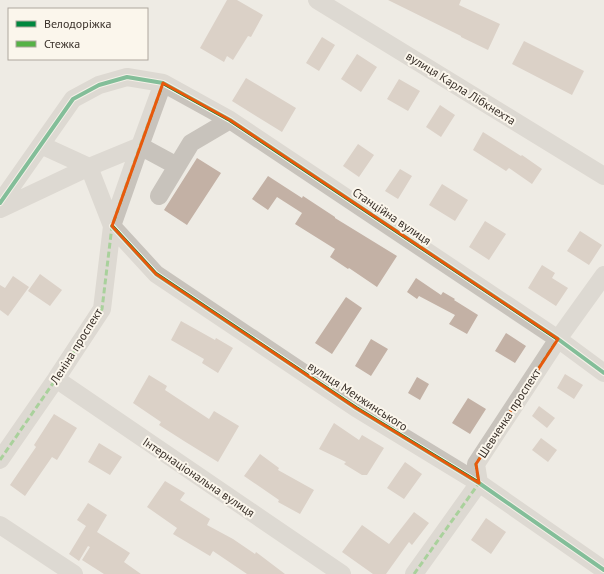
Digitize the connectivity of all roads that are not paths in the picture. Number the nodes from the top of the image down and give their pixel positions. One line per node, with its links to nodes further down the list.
1 (317, 0): 8 (street, вулиця Карла Лібкнехта)
2 (163, 83): 3 (street, Станційна вулиця); 4 (street, Станційна вулиця); 5 (street, Леніна проспект)
3 (230, 120): 6 (street); 14 (street, Станційна вулиця)
4 (41, 145): 7 (street); 10 (street, Станційна вулиця)
5 (140, 146): 6 (street); 7 (street); 12 (street, Леніна проспект)
6 (177, 166): 9 (street)
7 (89, 167): 11 (street); 12 (street)
8 (604, 176)
9 (159, 196)
10 (0, 204)
11 (0, 209)
12 (112, 226): 16 (street, Леніна проспект); 18 (street, вулиця Менжинського)
13 (604, 275): 14 (street, Шевченка проспект)
14 (558, 339): 15 (street, Станційна вулиця); 18 (street, Шевченка проспект)
15 (604, 373)
16 (56, 379): 17 (street, Леніна проспект); 22 (street, Інтернаціональна вулиця)
17 (0, 460)
18 (478, 483): 20 (street, вулиця Менжинського); 23 (street)
19 (0, 525): 21 (street)
20 (604, 570)
21 (74, 574)
22 (342, 574)
23 (414, 574)

